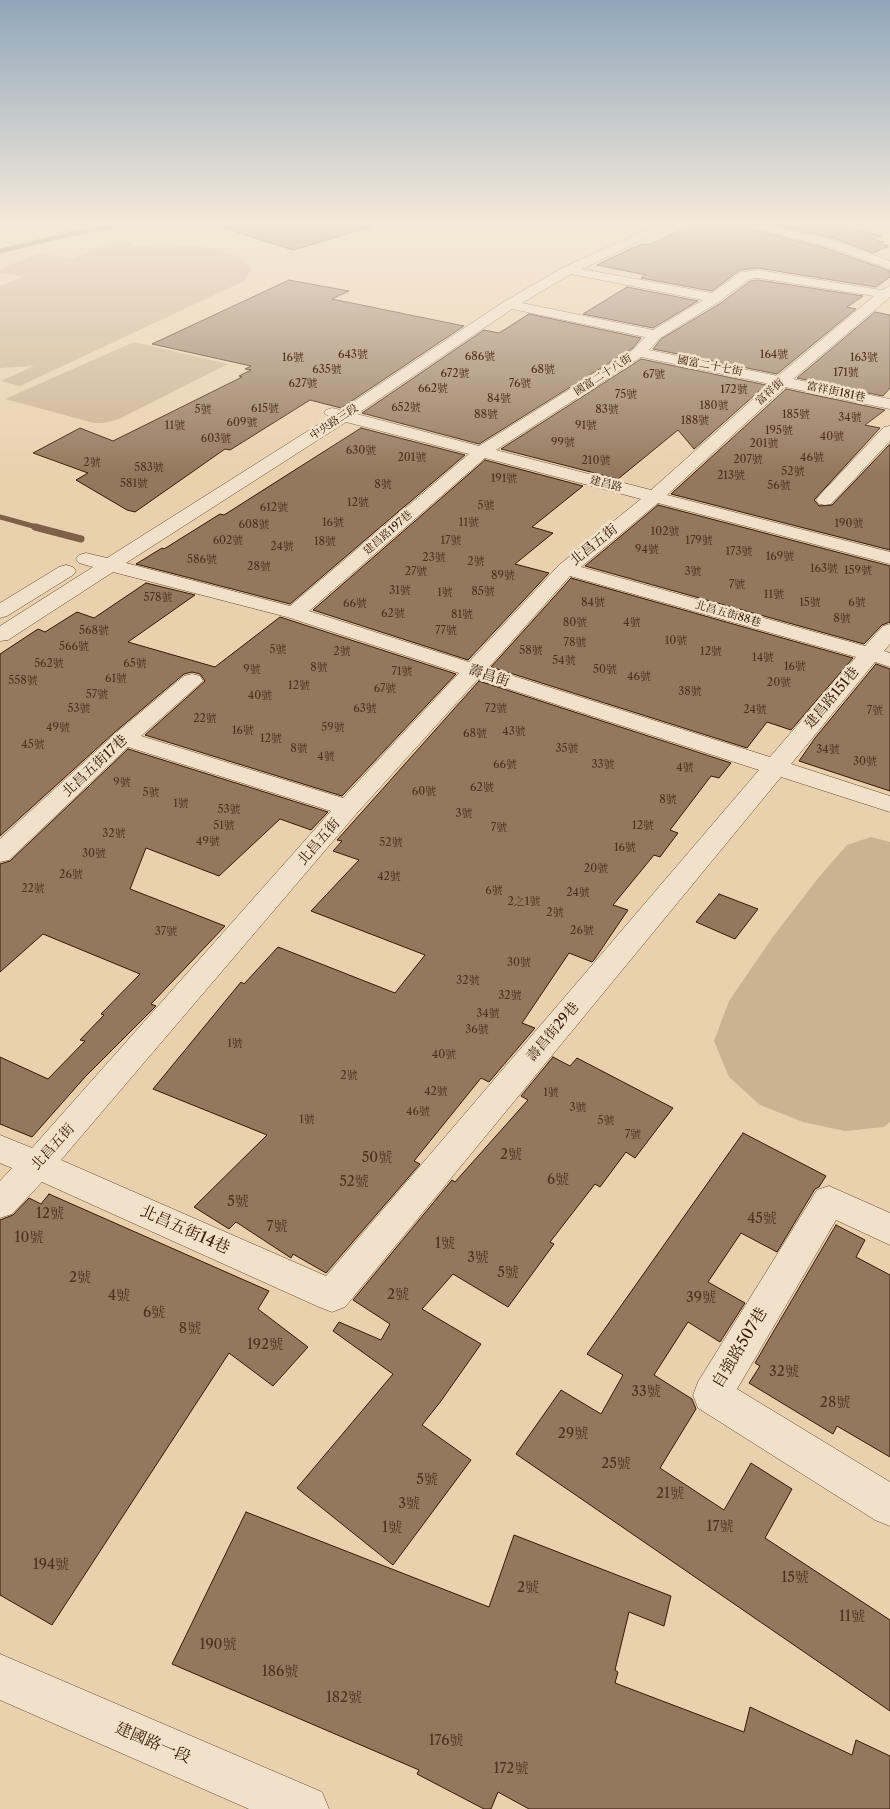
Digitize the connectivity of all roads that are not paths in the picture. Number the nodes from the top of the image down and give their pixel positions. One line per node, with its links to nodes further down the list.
1 (486, 305): 7 (street)
2 (508, 305): 13 (street, 中央路三段)
3 (517, 305): 6 (street)
4 (703, 305): 6 (street, 國富二十八街)
5 (871, 305): 9 (street, 富祥街)
6 (655, 335): 8 (street, 國富二十八街)
7 (438, 336)
8 (639, 352): 9 (street, 國富二十七街); 15 (street, 國富二十八街)
9 (782, 381): 11 (street, 富祥街181巷); 16 (street, 富祥街)
10 (338, 398): 12 (street, 中央路三段)
11 (890, 404)
12 (317, 412): 13 (street, 建昌路)
13 (342, 417): 15 (street, 建昌路); 18 (street, 中央路三段)
14 (890, 431): 17 (street)
15 (482, 452): 16 (street, 建昌路); 22 (street, 建昌路197巷)
16 (654, 496): 19 (street, 建昌路); 20 (street, 北昌五街)
17 (825, 500)
18 (99, 557): 21 (street, 中央路三段); 22 (street, 壽昌街); 24 (street, 中央路三段)
19 (890, 558)
20 (566, 568): 25 (street, 北昌五街88巷); 26 (street, 北昌五街)
21 (0, 612)
22 (294, 614): 26 (street, 壽昌街)
23 (890, 630): 25 (street, 建昌路151巷)
24 (0, 635)
25 (880, 657): 29 (street, 建昌路151巷)
26 (472, 670): 29 (street, 壽昌街); 31 (street, 北昌五街)
27 (192, 681): 28 (street, 北昌五街17巷)
28 (124, 738): 31 (street); 32 (street, 北昌五街17巷)
29 (774, 767): 30 (street, 壽昌街); 37 (street, 壽昌街29巷)
30 (890, 804)
31 (348, 808): 34 (street, 北昌五街)
32 (0, 854)
33 (0, 1148): 34 (street)
34 (38, 1164): 35 (street, 北昌五街); 37 (street, 北昌五街14巷)
35 (0, 1204)
36 (890, 1230): 38 (street, 自強路507巷)
37 (332, 1296)
38 (890, 1504)
39 (0, 1677): 40 (street, 建國路一段)
40 (305, 1809)

